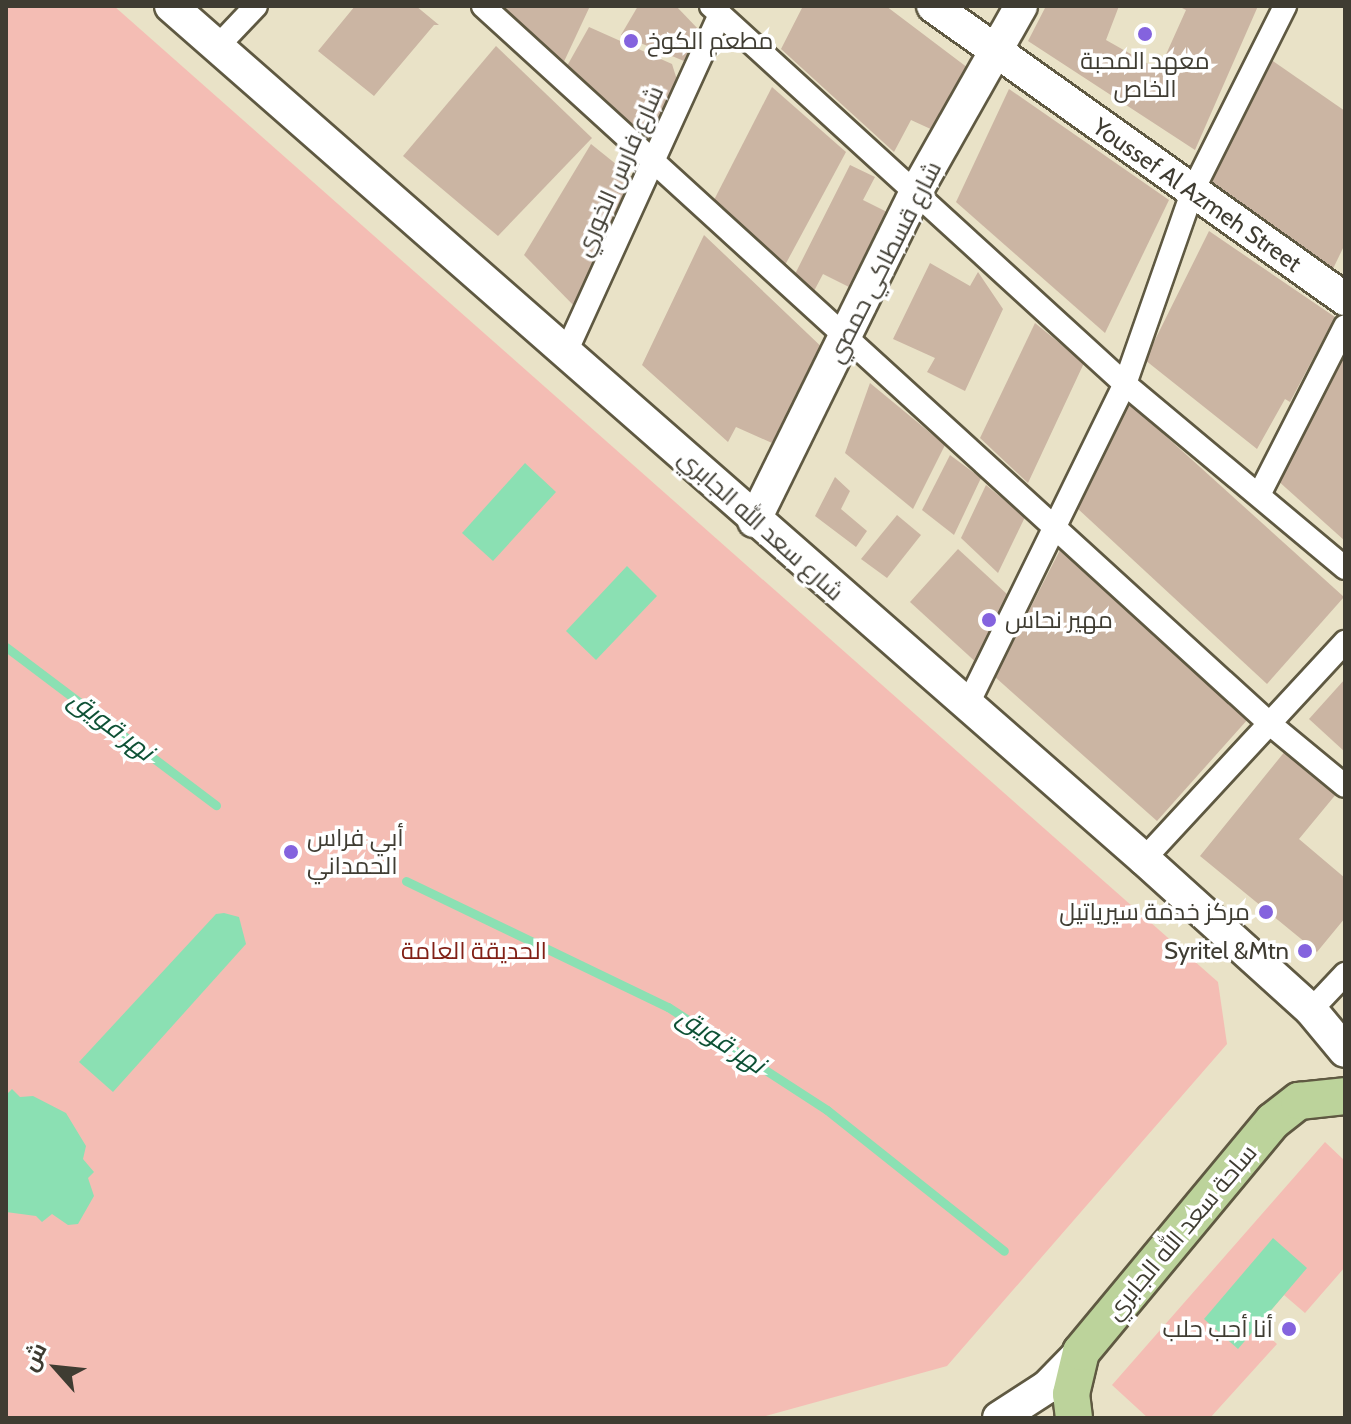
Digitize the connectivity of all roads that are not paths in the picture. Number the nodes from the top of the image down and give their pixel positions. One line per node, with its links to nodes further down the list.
1 (171, 6): 8 (main road, شارع سعد الله الجابري)
2 (256, 6): 8 (street)
3 (483, 6): 10 (street)
4 (933, 6): 9 (main road, Youssef Al Azmeh Street)
5 (1021, 6): 9 (main road, شارع قسطاكي حمصي)
6 (1285, 6): 12 (street)
7 (716, 10): 10 (street, شارع فارس الخوري); 11 (street)
8 (218, 46): 16 (main road, شارع سعد الله الجابري)
9 (996, 54): 11 (main road, شارع قسطاكي حمصي); 12 (main road, Youssef Al Azmeh Street)
10 (652, 160): 15 (street); 16 (street, شارع فارس الخوري)
11 (917, 190): 15 (main road, شارع قسطاكي حمصي); 17 (street)
12 (1193, 190): 13 (main road, Youssef Al Azmeh Street); 17 (street)
13 (1345, 299)
14 (1345, 326): 18 (street)
15 (845, 336): 19 (main road, شارع قسطاكي حمصي); 20 (street)
16 (567, 350): 19 (main road, شارع سعد الله الجابري)
17 (1125, 384): 18 (street); 20 (street)
18 (1260, 493): 21 (street)
19 (754, 521): 23 (main road, شارع سعد الله الجابري)
20 (1056, 530): 23 (street); 24 (street)
21 (1345, 568)
22 (1345, 642): 24 (street)
23 (966, 708): 26 (main road, شارع سعد الله الجابري)
24 (1270, 724): 25 (street); 26 (street)
25 (1345, 786)
26 (1144, 859): 28 (main road, شارع سعد الله الجابري)
27 (1345, 974): 28 (street)
28 (1311, 1010): 29 (main road, شارع سعد الله الجابري)
29 (1345, 1051)
30 (1345, 1096): 31 (main road, ساحة سعد الله الجابري)
31 (1081, 1352): 32 (main road); 33 (main road, ساحة سعد الله الجابري)
32 (999, 1418)
33 (1074, 1418)

